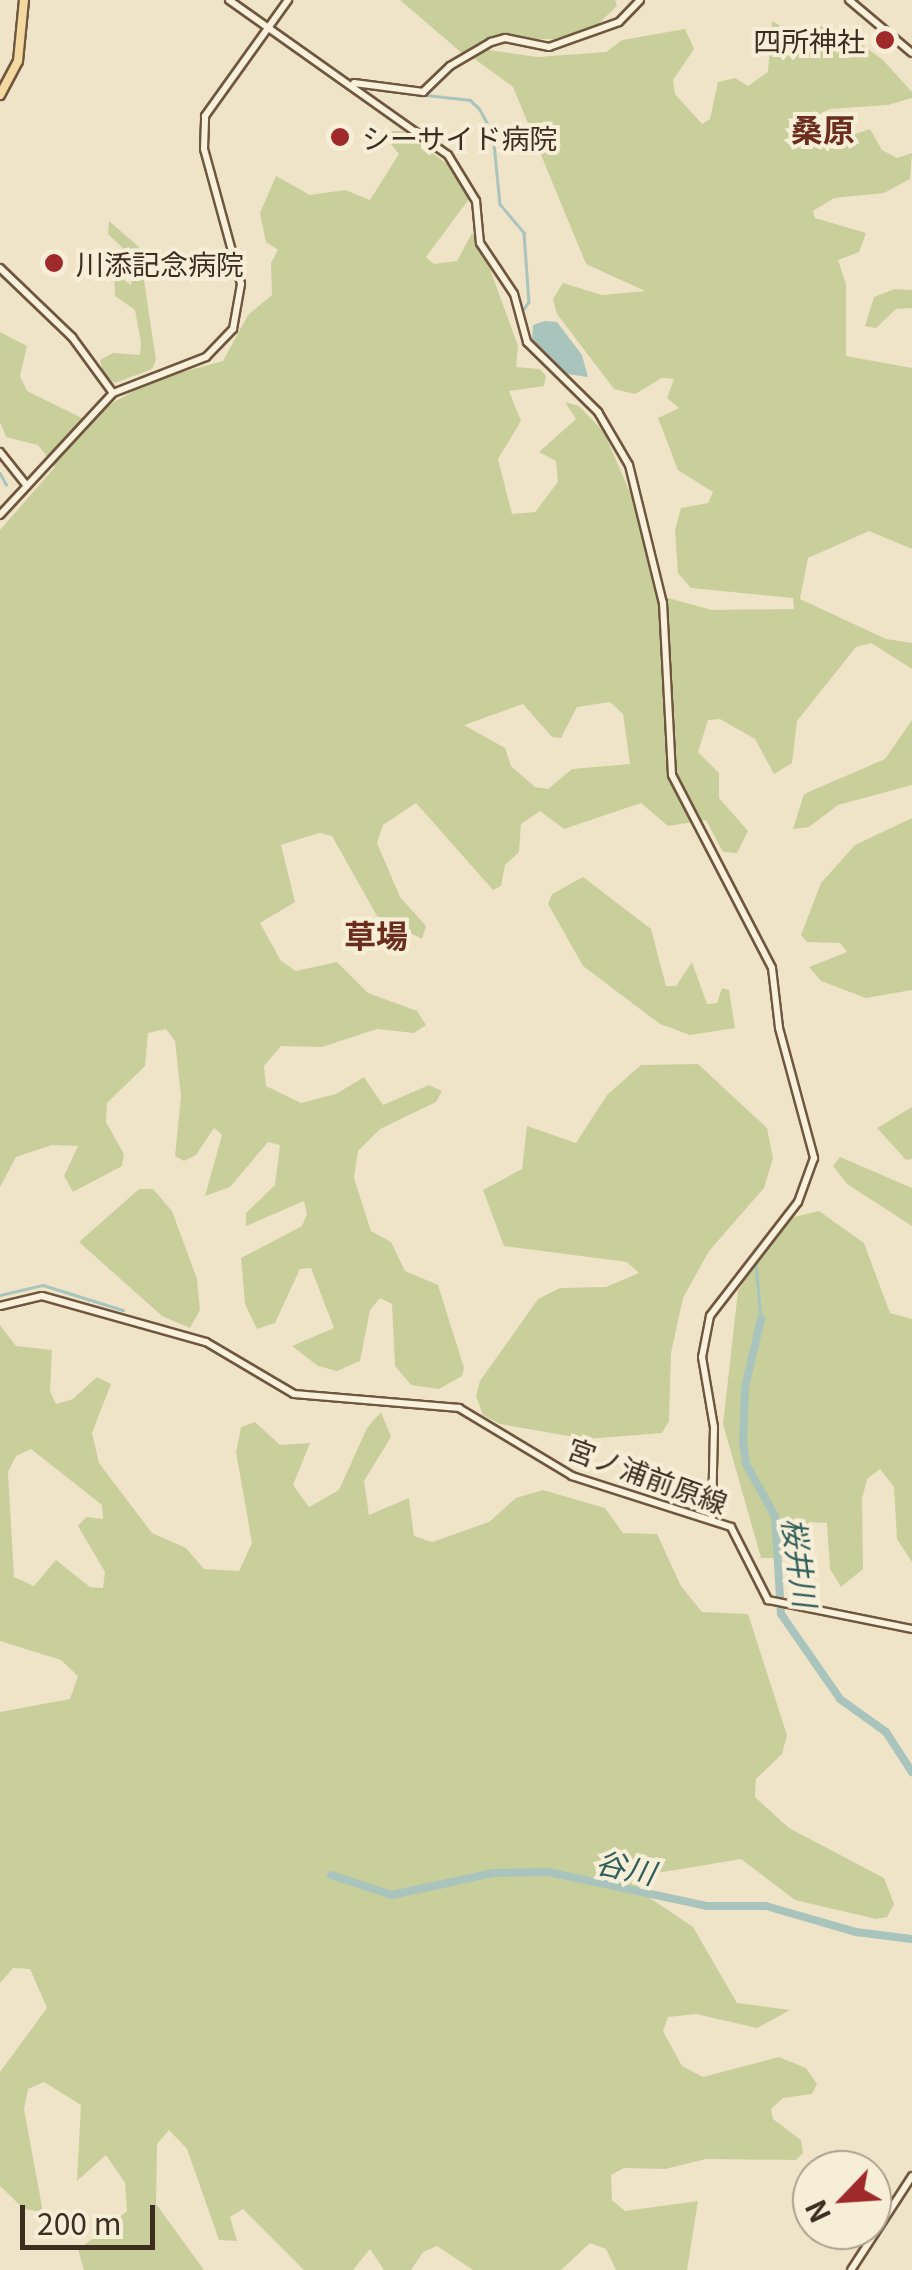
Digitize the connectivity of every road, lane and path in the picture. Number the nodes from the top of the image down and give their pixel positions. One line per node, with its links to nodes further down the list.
1 (24, 0): 9 (main road)
2 (229, 0): 6 (street)
3 (288, 0): 6 (street)
4 (640, 0): 8 (street)
5 (848, 0): 7 (street)
6 (264, 32): 8 (street); 11 (street)
7 (912, 53)
8 (353, 85): 16 (street)
9 (0, 94)
10 (0, 268): 11 (street)
11 (113, 393): 13 (street)
12 (0, 452): 13 (street)
13 (27, 486): 14 (street)
14 (0, 515)
15 (0, 1306): 16 (street, 宮ノ浦前原線)
16 (712, 1518): 17 (street, 宮ノ浦前原線)
17 (912, 1629)
18 (912, 2176): 19 (street)
19 (850, 2270)

